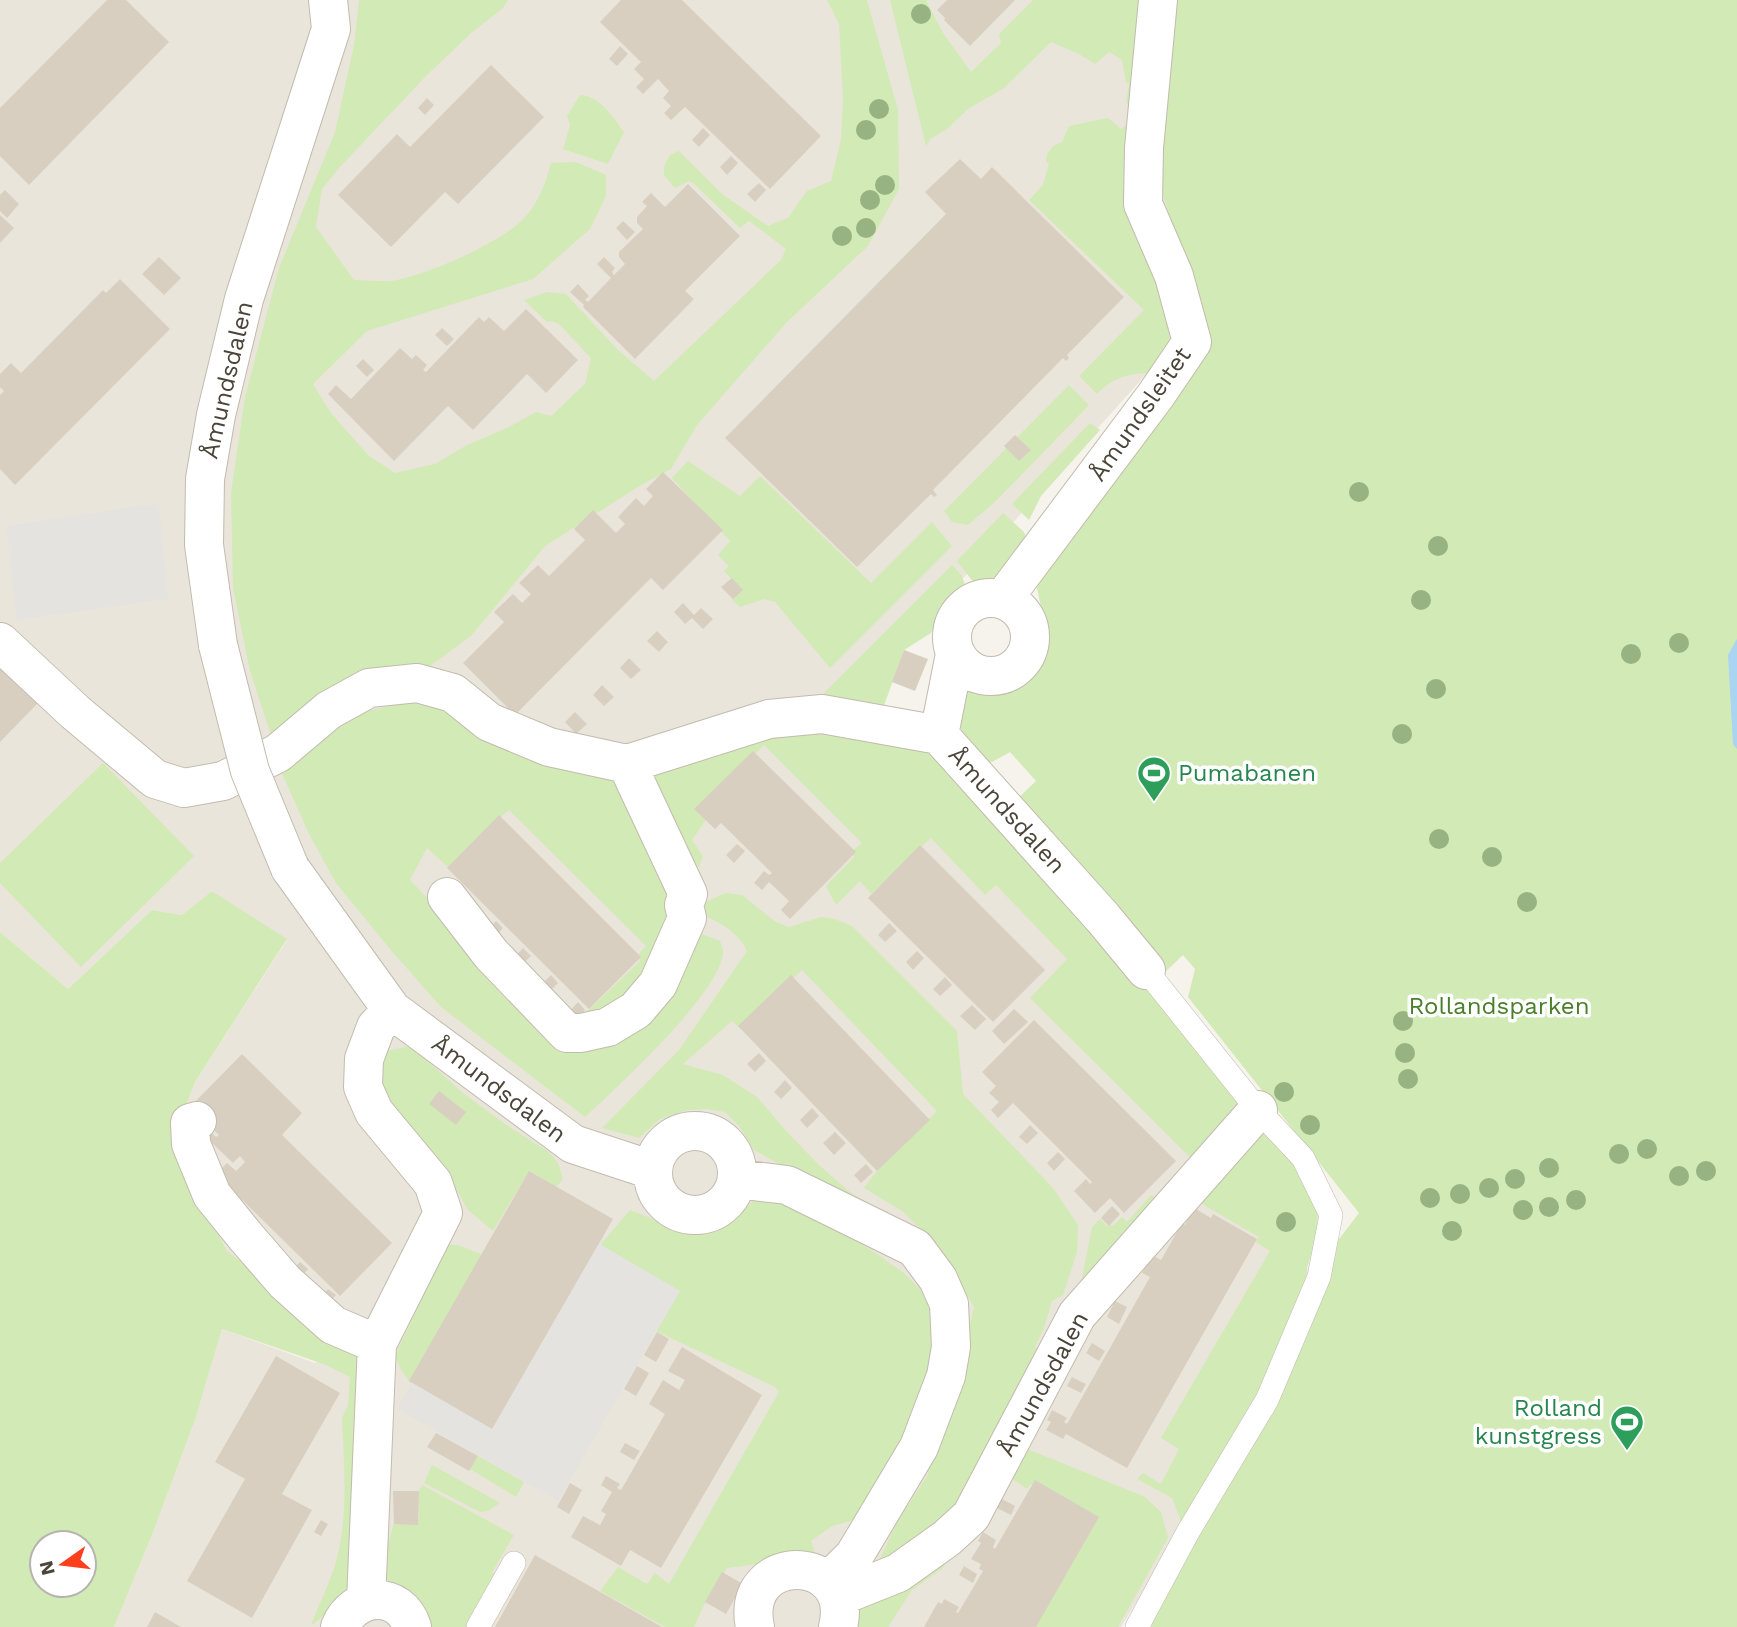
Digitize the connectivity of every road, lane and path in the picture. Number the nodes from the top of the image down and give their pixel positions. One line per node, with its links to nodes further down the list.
1 (328, 0): 10 (street, Åmundsdalen, bridge)
2 (1158, 0): 3 (street, Åmundsleitet)
3 (1003, 599): 5 (street); 5 (street)
4 (0, 642): 7 (street, Åmundsdalen)
5 (955, 654): 6 (street)
6 (939, 735): 7 (street, Åmundsdalen); 9 (street, Åmundsdalen)
7 (627, 764): 8 (street)
8 (447, 897)
9 (1146, 970): 11 (lane)
10 (392, 1010): 13 (street, Åmundsdalen); 15 (street)
11 (1258, 1110): 17 (street, Åmundsdalen); 22 (lane)
12 (197, 1121): 15 (street)
13 (652, 1170): 14 (street); 14 (street)
14 (737, 1179): 17 (street)
15 (377, 1343): 18 (street)
16 (514, 1563): 20 (lane)
17 (835, 1602): 21 (street)
18 (346, 1620): 19 (street)
19 (412, 1627)
20 (478, 1627)
21 (755, 1627)
22 (1137, 1627)

